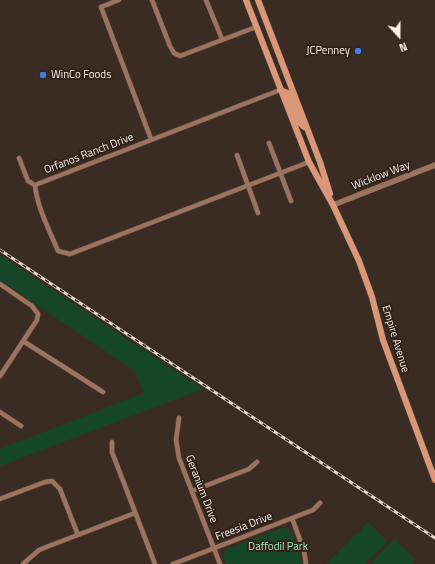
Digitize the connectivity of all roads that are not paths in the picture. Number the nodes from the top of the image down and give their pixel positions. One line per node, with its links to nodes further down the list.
1 (119, 0): 10 (street)
2 (152, 0): 7 (street)
3 (206, 0): 7 (street)
4 (246, 0): 6 (main road, Empire Avenue)
5 (258, 0): 9 (main road, Empire Avenue)
6 (256, 27): 7 (street); 8 (main road, Empire Avenue)
7 (222, 39)
8 (280, 90): 9 (main road); 10 (street, Orfanos Ranch Drive); 14 (main road, Empire Avenue)
9 (307, 129): 20 (main road, Empire Avenue)
10 (151, 140): 17 (street, Orfanos Ranch Drive)
11 (269, 143): 16 (street)
12 (237, 155): 18 (street)
13 (19, 158): 17 (street)
14 (308, 162): 16 (street, Orfanos Ranch Drive); 20 (main road, Empire Avenue)
15 (435, 166): 20 (street, Wicklow Way)
16 (281, 173): 18 (street, Orfanos Ranch Drive); 19 (street)
17 (35, 184): 18 (street, Orfanos Ranch Drive)
18 (248, 185): 21 (street)
19 (292, 201)
20 (333, 205): 31 (main road, Empire Avenue)
21 (258, 213)
22 (0, 284): 23 (street)
23 (23, 341): 24 (street); 25 (street)
24 (0, 376)
25 (103, 392)
26 (0, 412): 28 (street)
27 (179, 418): 32 (street, Geranium Drive)
28 (21, 426)
29 (112, 442): 35 (street)
30 (257, 462): 32 (street)
31 (435, 480)
32 (192, 491): 38 (street, Geranium Drive)
33 (0, 499): 37 (street)
34 (320, 503): 36 (street, Freesia Drive)
35 (135, 513): 37 (street); 40 (street)
36 (292, 518): 38 (street, Freesia Drive); 43 (street)
37 (78, 535): 39 (street)
38 (214, 548): 41 (street, Freesia Drive); 42 (street, Geranium Drive)
39 (23, 564)
40 (155, 564)
41 (173, 564)
42 (220, 564)
43 (306, 564)

